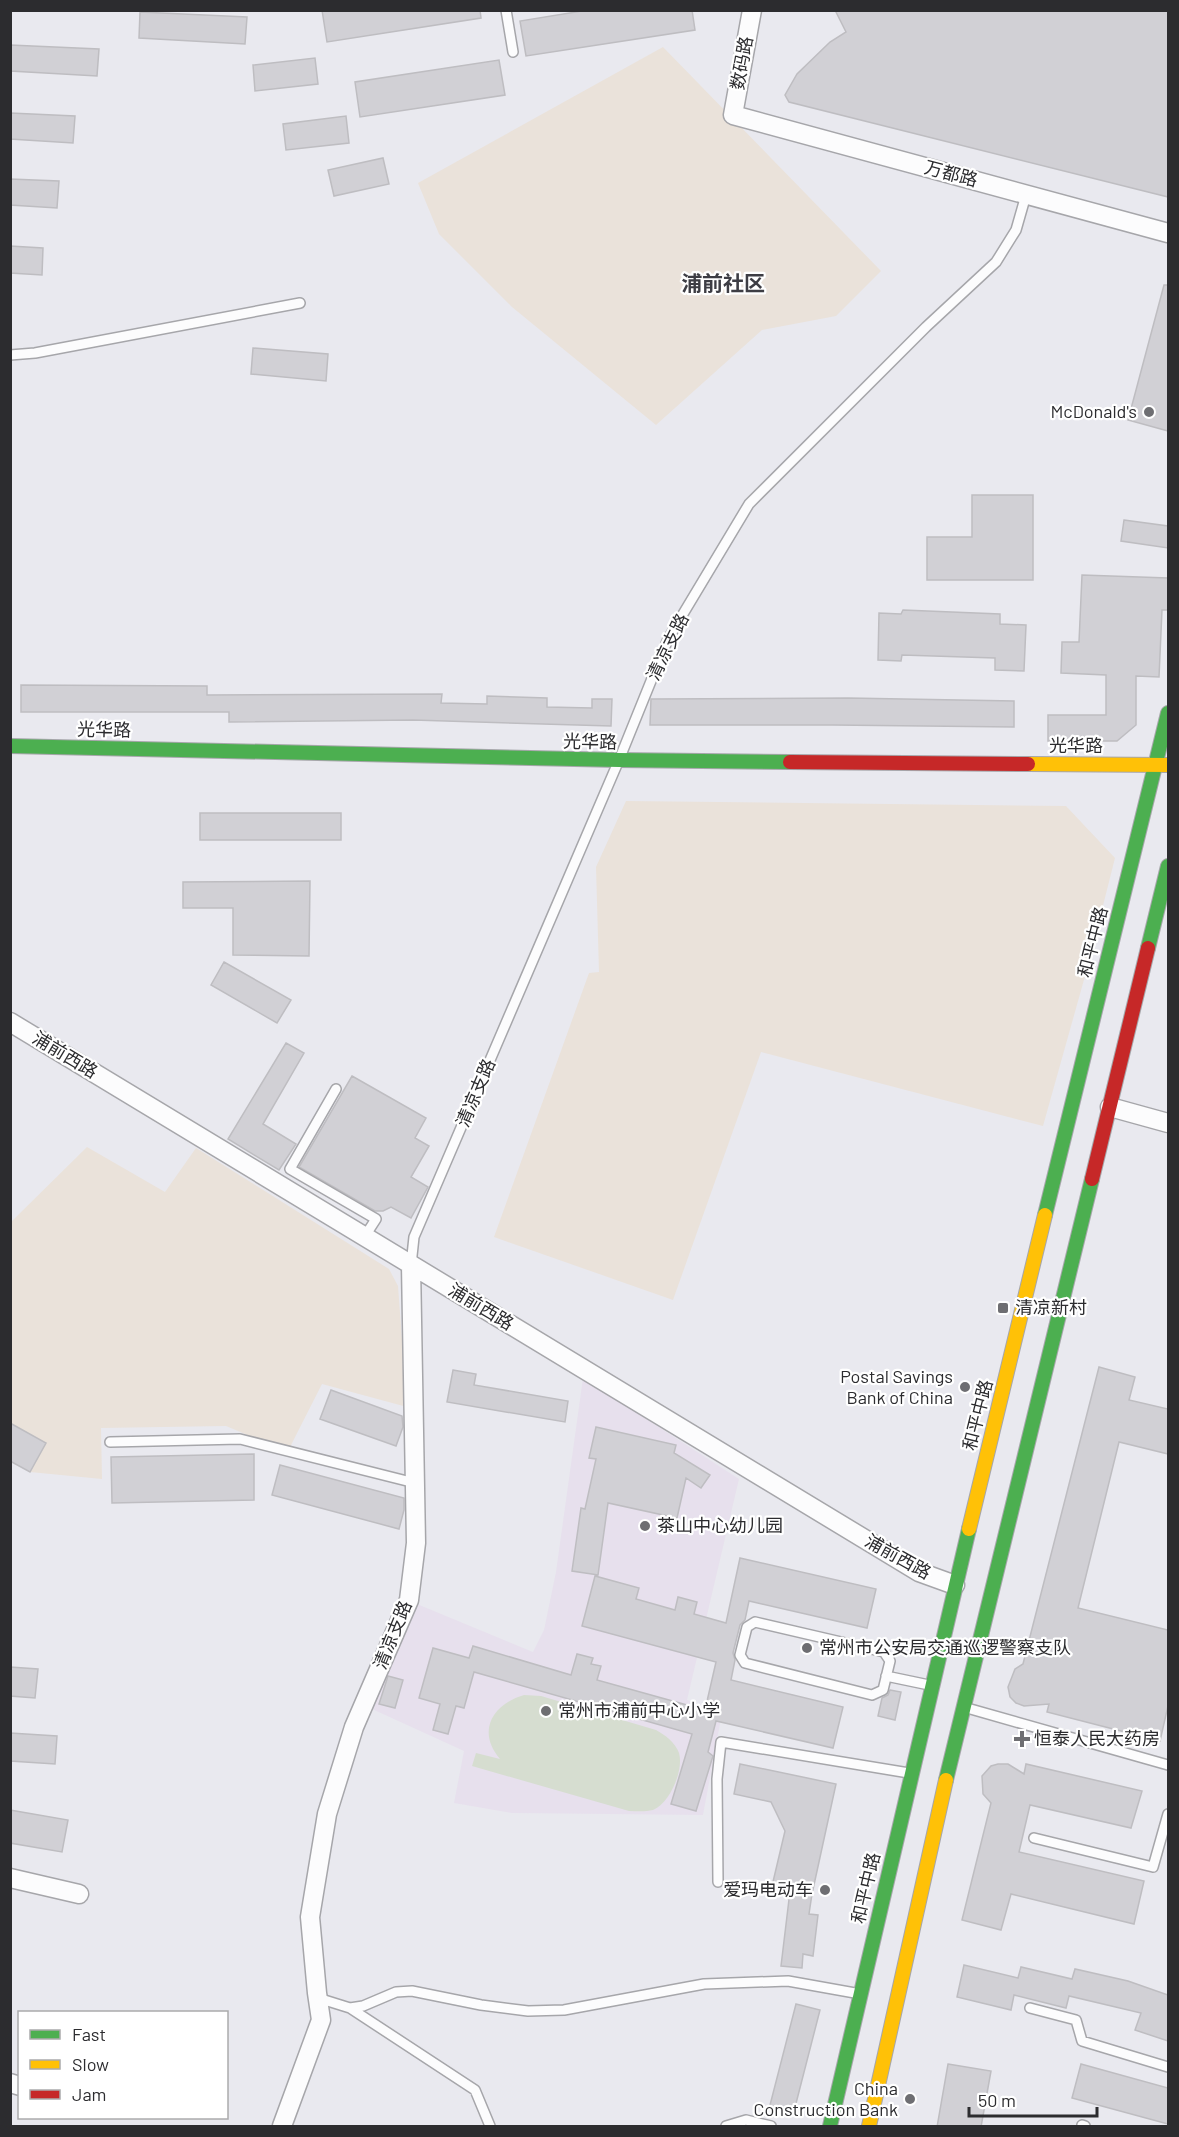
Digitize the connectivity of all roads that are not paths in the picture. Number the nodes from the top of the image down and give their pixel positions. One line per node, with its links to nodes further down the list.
1 (507, 10): 3 (lane)
2 (752, 10): 4 (street, 数码路)
3 (513, 52)
4 (733, 115): 5 (street, 万都路)
5 (1026, 195): 6 (street, 万都路); 11 (lane, 清凉支路)
6 (1168, 233)
7 (300, 303): 8 (lane)
8 (10, 355)
9 (1168, 713): 12 (main road, 和平中路)
10 (10, 746): 11 (main road, 光华路)
11 (620, 760): 12 (main road, 光华路); 19 (lane, 清凉支路)
12 (1162, 765): 22 (main road, 和平中路)
13 (1168, 866): 16 (main road)
14 (10, 1022): 18 (street, 浦前西路)
15 (336, 1089): 18 (lane)
16 (1110, 1107): 17 (street); 25 (main road)
17 (1168, 1123)
18 (365, 1236): 19 (street, 浦前西路)
19 (411, 1265): 21 (street, 清凉支路); 22 (street, 浦前西路)
20 (110, 1442): 21 (lane)
21 (415, 1484): 34 (street, 清凉支路)
22 (955, 1585): 24 (main road, 和平中路)
23 (886, 1676): 23 (lane); 24 (lane)
24 (931, 1685): 27 (main road, 和平中路)
25 (962, 1706): 26 (lane); 43 (main road)
26 (1168, 1765)
27 (911, 1773): 31 (lane); 33 (main road, 和平中路)
28 (1168, 1814): 29 (lane)
29 (1034, 1838)
30 (10, 1878): 32 (street)
31 (718, 1882)
32 (79, 1894)
33 (861, 1994): 35 (lane); 42 (main road, 和平中路)
34 (318, 1998): 35 (lane); 38 (street, 清凉支路)
35 (350, 2008): 39 (lane)
36 (1030, 2008): 37 (lane)
37 (1168, 2067)
38 (282, 2127)
39 (490, 2127)
40 (726, 2127): 41 (lane)
41 (771, 2127)
42 (830, 2127)
43 (868, 2127)

